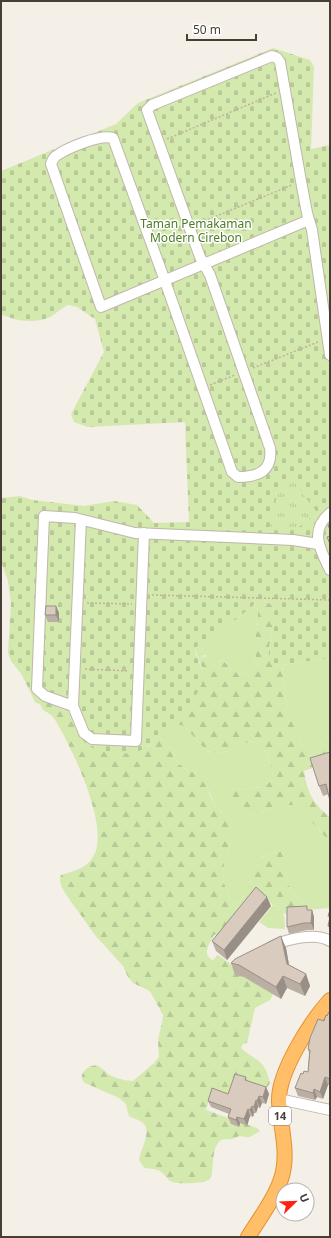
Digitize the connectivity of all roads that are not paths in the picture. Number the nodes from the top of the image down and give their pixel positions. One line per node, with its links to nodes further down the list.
1 (309, 220): 2 (street); 2 (street); 4 (street)
2 (204, 264): 3 (street); 3 (street)
3 (165, 280): 3 (street)
4 (330, 355)
5 (330, 513): 8 (street)
6 (81, 520): 7 (street); 10 (street); 10 (street)
7 (144, 533): 8 (street); 10 (street)
8 (318, 544): 9 (street)
9 (330, 570)
10 (73, 706)
11 (330, 941): 12 (street)
12 (260, 954)
13 (330, 1000): 14 (highway, 14)
14 (279, 1099): 15 (street); 16 (highway, 14)
15 (330, 1110)
16 (248, 1237)

